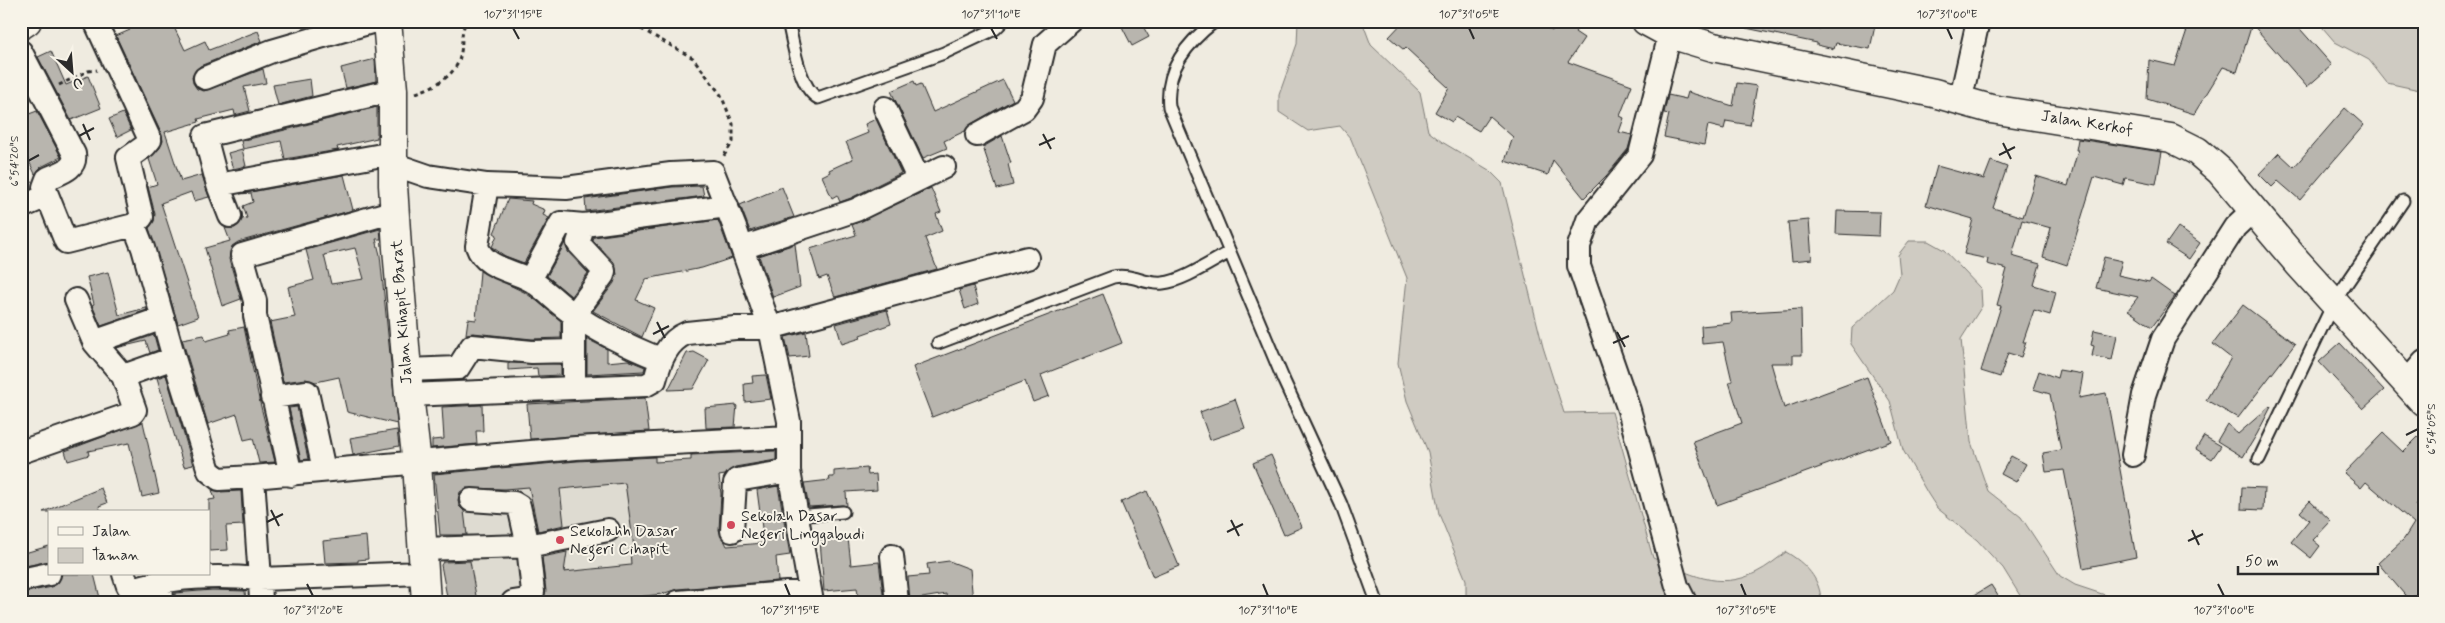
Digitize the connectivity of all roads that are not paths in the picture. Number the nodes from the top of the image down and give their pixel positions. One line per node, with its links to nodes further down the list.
1 (27, 21): 11 (main road)
2 (95, 21): 34 (street)
3 (374, 21): 14 (street)
4 (387, 21): 15 (main road, Jalan Kihapit Barat)
5 (788, 21): 6 (lane)
6 (1003, 21)
7 (1071, 21): 18 (street)
8 (1215, 21): 36 (lane)
9 (1646, 21): 12 (main road, Jalan Kerkof)
10 (1978, 21): 16 (street)
11 (21, 25)
12 (1670, 34): 16 (main road, Jalan Kerkof); 85 (street)
13 (21, 52): 25 (street)
14 (205, 78)
15 (393, 90): 19 (main road, Jalan Kihapit Barat); 22 (street)
16 (1960, 102): 29 (main road, Jalan Kerkof)
17 (885, 108): 21 (street)
18 (977, 135)
19 (393, 159): 22 (street); 23 (street); 30 (main road, Jalan Kihapit Barat)
20 (944, 167): 21 (street)
21 (918, 178): 35 (street)
22 (218, 185): 31 (street)
23 (487, 185): 24 (street); 38 (street)
24 (566, 188): 27 (street); 32 (street)
25 (47, 196): 28 (street); 34 (street)
26 (2403, 201): 40 (lane)
27 (727, 206): 33 (street); 35 (street)
28 (21, 207)
29 (2253, 210): 40 (main road, Jalan Kerkof); 58 (street)
30 (395, 211): 52 (main road, Jalan Kihapit Barat); 54 (street)
31 (230, 216)
32 (561, 223): 33 (street); 38 (street)
33 (584, 225): 41 (street)
34 (134, 226): 42 (street)
35 (742, 248): 43 (street)
36 (1230, 252): 45 (lane); 84 (lane)
37 (1027, 258): 43 (street)
38 (530, 280): 41 (street)
39 (76, 300): 44 (street)
40 (2334, 302): 51 (main road, Jalan Kerkof); 59 (lane)
41 (574, 315): 46 (street); 48 (street)
42 (163, 318): 44 (street); 47 (street)
43 (770, 328): 48 (street); 56 (street)
44 (94, 342): 50 (street)
45 (938, 344)
46 (573, 351): 52 (street); 53 (street)
47 (174, 358): 50 (street); 64 (street)
48 (660, 359): 53 (street)
49 (2424, 362): 51 (street)
50 (123, 376): 57 (street)
51 (2406, 382): 55 (main road, Jalan Kerkof)
52 (408, 383): 53 (street); 60 (main road, Jalan Kihapit Barat)
53 (574, 388)
54 (272, 397): 61 (street); 63 (street)
55 (2424, 402)
56 (788, 437): 60 (street); 62 (street)
57 (21, 452)
58 (2133, 455)
59 (2259, 459)
60 (417, 463): 61 (street); 72 (main road, Jalan Kihapit Barat)
61 (324, 470): 63 (street)
62 (789, 471): 67 (street); 69 (street)
63 (291, 475): 64 (street)
64 (253, 477): 75 (street)
65 (471, 500): 70 (street)
66 (843, 512): 67 (lane)
67 (797, 516): 78 (street)
68 (608, 530): 70 (street)
69 (732, 530)
70 (528, 546): 72 (street); 81 (street)
71 (892, 556): 83 (street)
72 (422, 561): 75 (street); 80 (main road, Jalan Kihapit Barat)
73 (48, 574): 76 (street)
74 (125, 576): 77 (street)
75 (260, 579): 77 (street); 79 (street)
76 (21, 580)
77 (161, 591)
78 (811, 597): 82 (street)
79 (261, 602)
80 (426, 602)
81 (513, 602)
82 (678, 602)
83 (897, 602)
84 (1377, 602)
85 (1685, 602)

